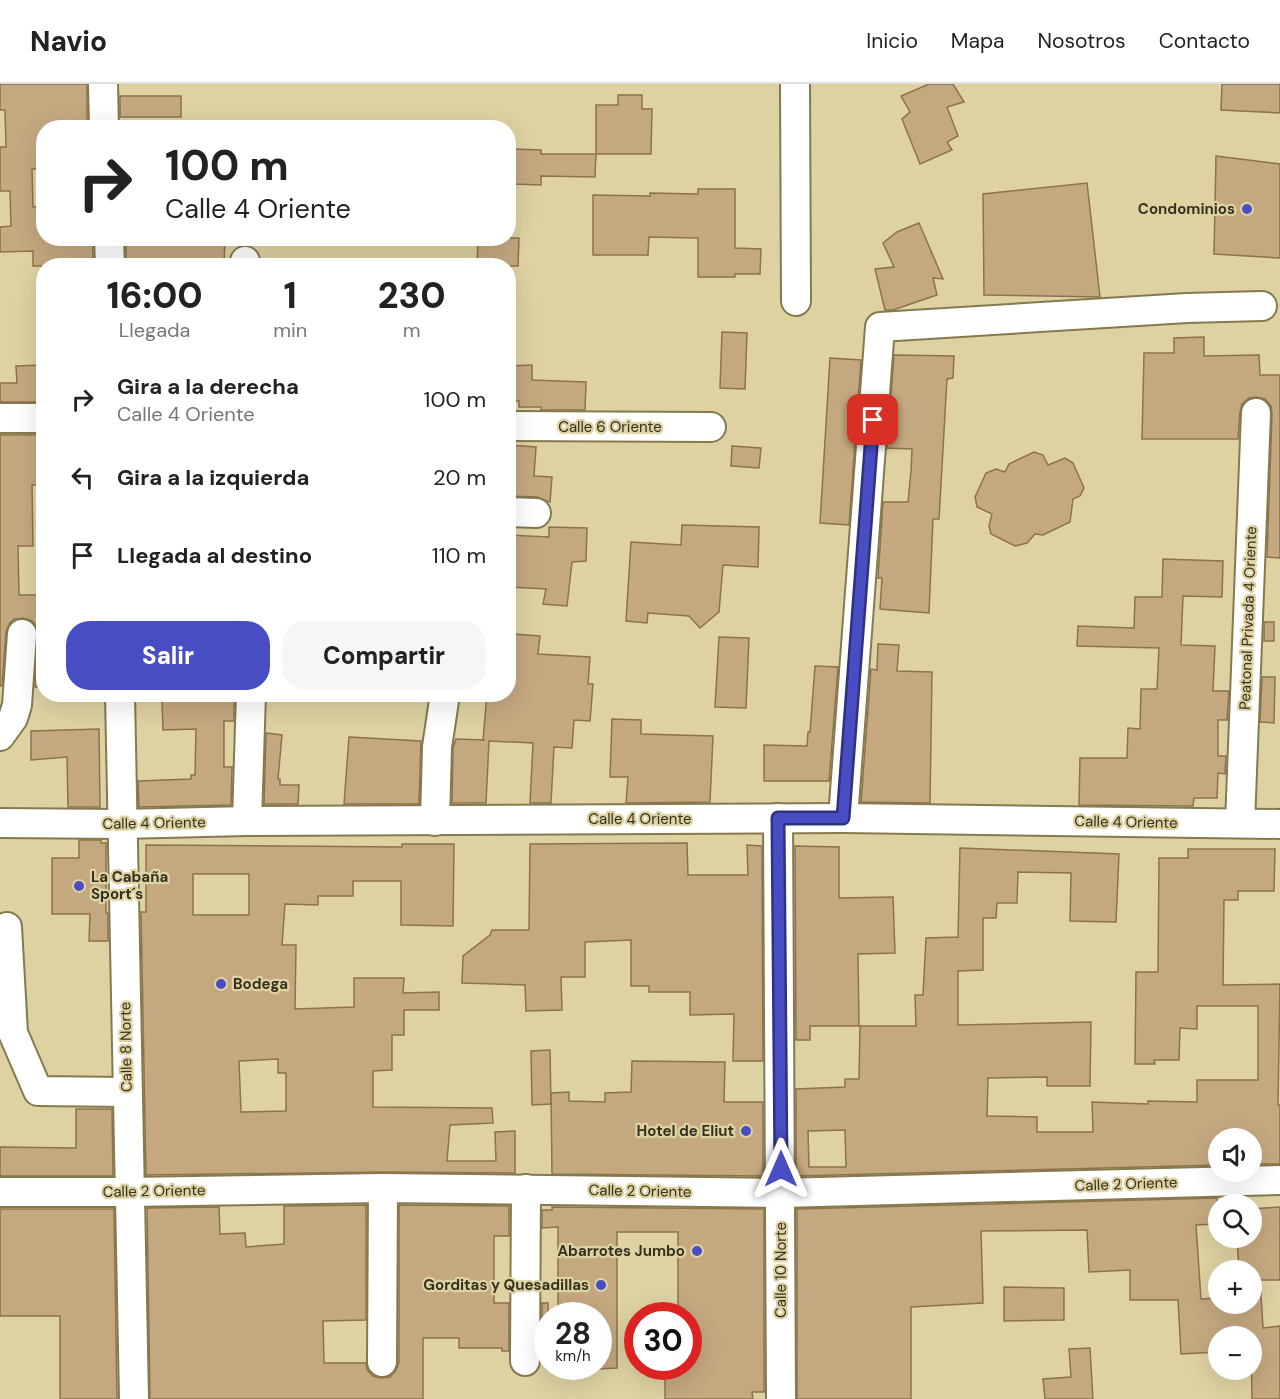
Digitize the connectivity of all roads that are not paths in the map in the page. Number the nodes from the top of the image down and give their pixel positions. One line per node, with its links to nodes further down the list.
1 (103, 84): 3 (street)
2 (795, 84): 4 (street)
3 (105, 120)
4 (796, 301)
5 (1262, 306): 19 (street)
6 (1256, 413): 24 (street, Peatonal Privada 4 Oriente)
7 (0, 418): 8 (street)
8 (36, 418)
9 (516, 426): 10 (street, Calle 6 Oriente)
10 (711, 427)
11 (516, 512): 12 (street)
12 (536, 513)
13 (22, 633): 17 (street)
14 (120, 702): 25 (street, Calle 8 Norte)
15 (251, 702): 21 (street)
16 (444, 702): 22 (street)
17 (0, 736)
18 (778, 818): 19 (street, Calle 4 Oriente); 22 (street, Calle 4 Oriente); 33 (street, Calle 10 Norte)
19 (843, 818): 24 (street, Calle 4 Oriente)
20 (1279, 820): 24 (street, Calle 4 Oriente)
21 (246, 821): 22 (street, Calle 4 Oriente); 25 (street, Calle 4 Oriente)
22 (435, 821)
23 (0, 823): 25 (street, Calle 4 Oriente)
24 (1240, 823)
25 (122, 824): 27 (street, Calle 8 Norte)
26 (7, 927): 27 (street)
27 (127, 1092): 32 (street, Calle 8 Norte)
28 (1280, 1180): 33 (street, Calle 2 Oriente)
29 (383, 1188): 30 (street, Calle 2 Oriente); 32 (street, Calle 2 Oriente); 35 (street)
30 (526, 1189): 33 (street, Calle 2 Oriente); 34 (street)
31 (0, 1192): 32 (street, Calle 2 Oriente)
32 (129, 1192): 36 (street, Calle 8 Norte)
33 (781, 1193): 37 (street, Calle 10 Norte)
34 (525, 1360)
35 (382, 1362)
36 (134, 1399)
37 (781, 1399)

